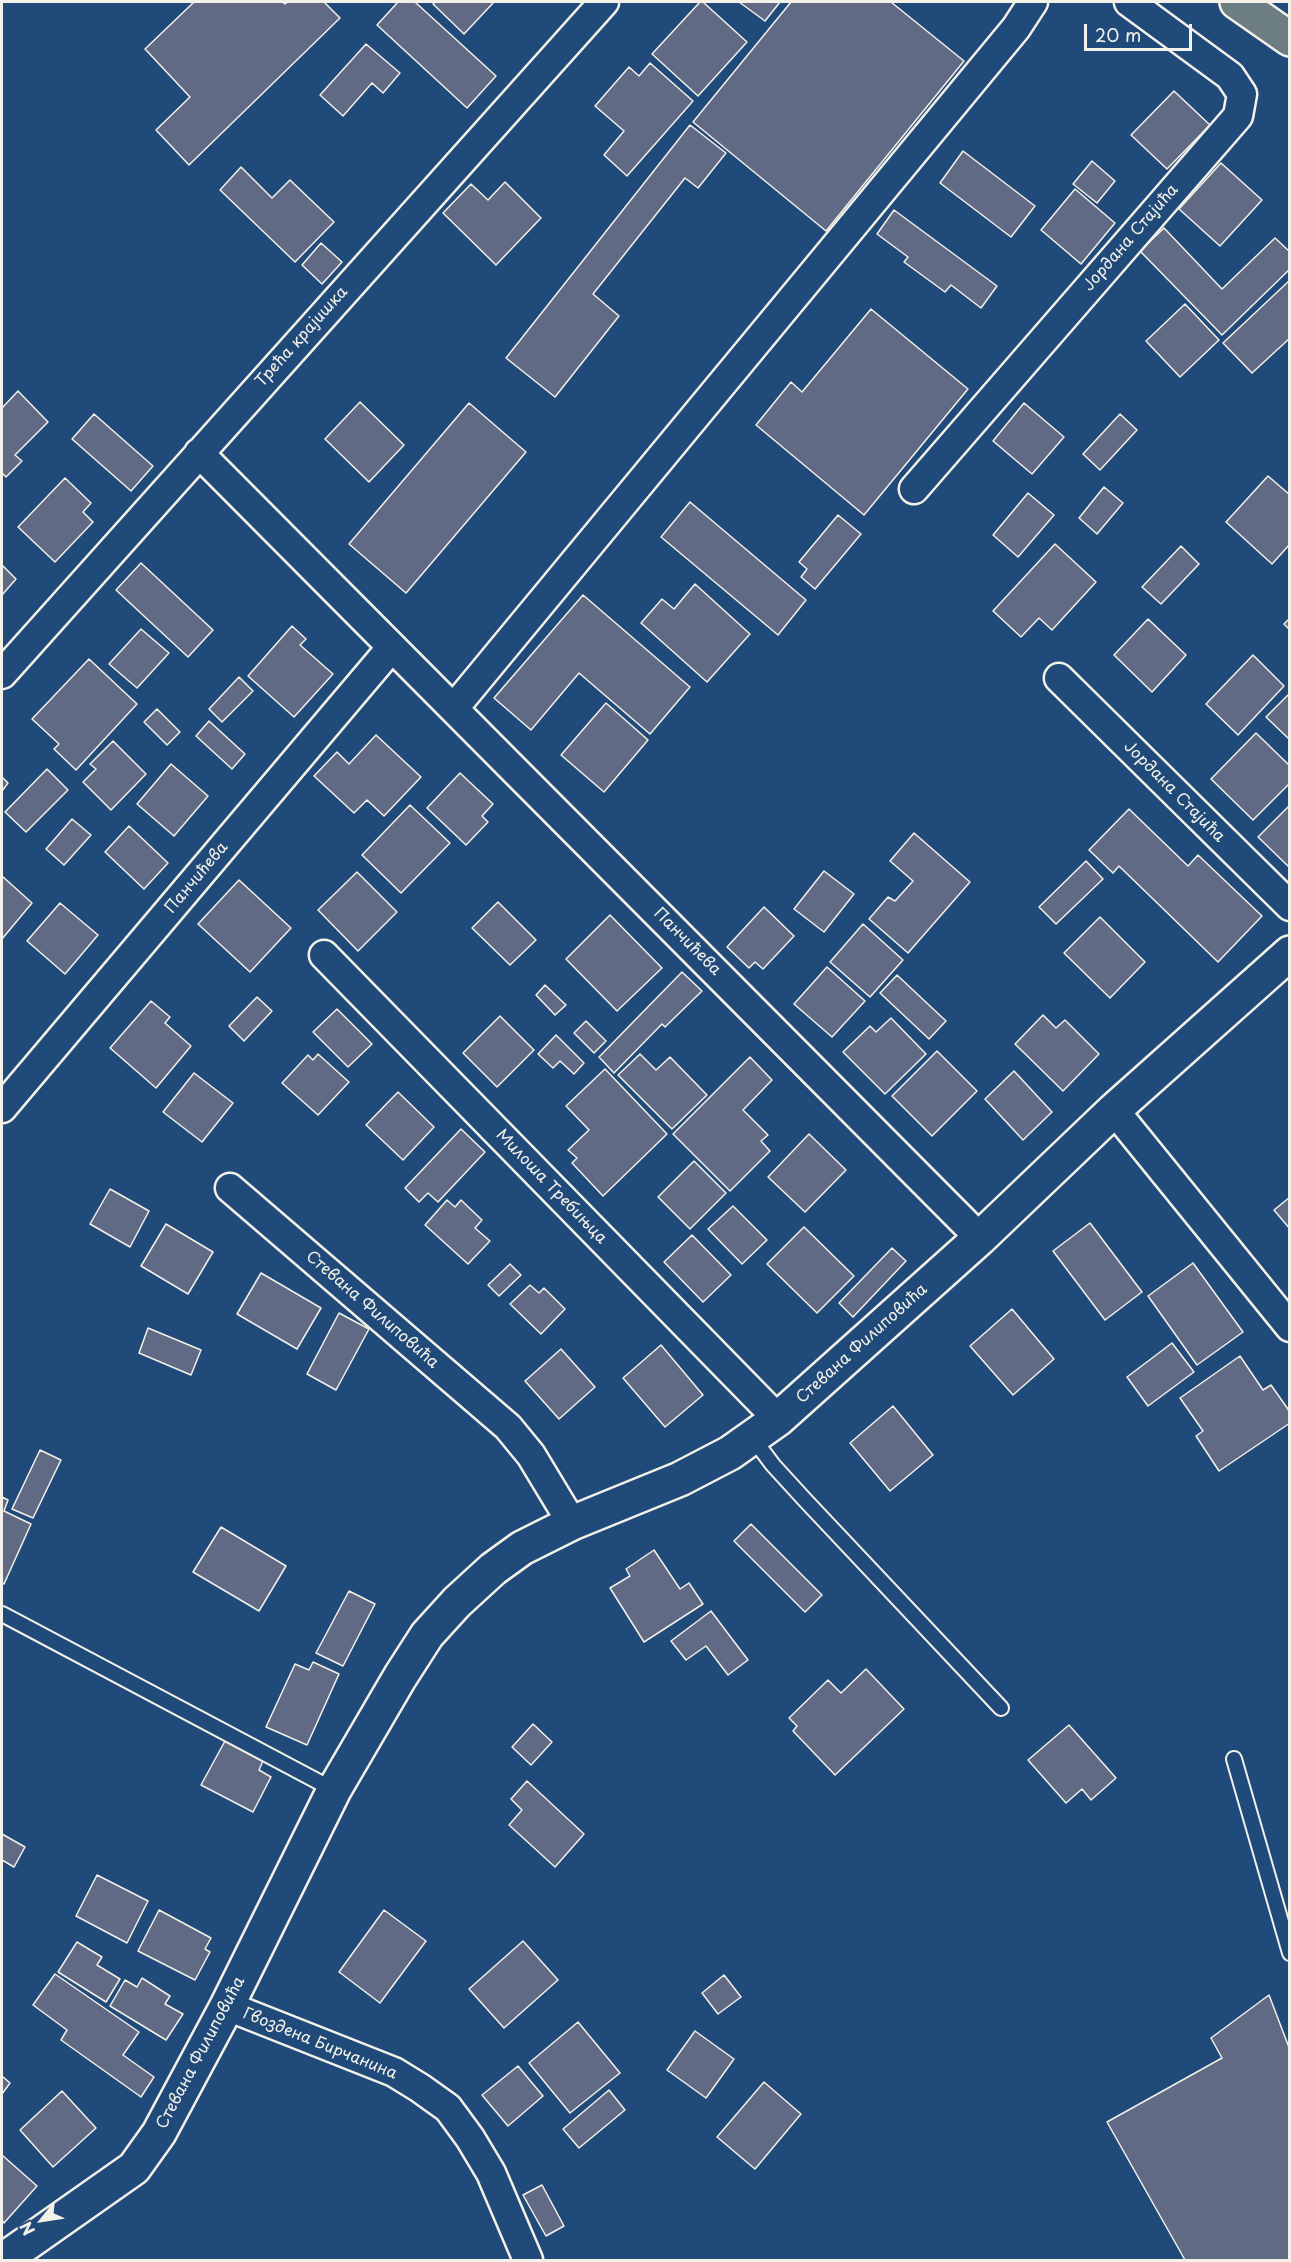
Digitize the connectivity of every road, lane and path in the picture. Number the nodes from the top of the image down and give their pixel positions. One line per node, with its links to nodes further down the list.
1 (604, 2): 6 (street, Трећа крајишка)
2 (1032, 2): 11 (street)
3 (1129, 2): 7 (street, Јордана Стајића)
4 (1237, 2): 5 (main road)
5 (1290, 39)
6 (199, 453): 8 (street, Панчићева); 9 (street, Трећа крајишка)
7 (914, 489)
8 (392, 647): 11 (street, Панчићева); 15 (street, Панчићева)
9 (2, 674)
10 (1059, 678): 12 (street, Јордана Стајића)
11 (454, 708): 18 (street, Панчићева)
12 (1290, 906)
13 (1290, 953): 16 (street, Стевана Филиповића)
14 (324, 955): 20 (street, Милоша Требињца)
15 (2, 1108)
16 (1114, 1110): 18 (street, Стевана Филиповића); 19 (street)
17 (230, 1188): 21 (street, Стевана Филиповића)
18 (980, 1238): 20 (street, Стевана Филиповића)
19 (1290, 1327)
20 (765, 1428): 21 (street, Стевана Филиповића); 23 (lane)
21 (572, 1523): 25 (street, Стевана Филиповића)
22 (2, 1614): 25 (lane)
23 (1001, 1708)
24 (1234, 1759): 26 (lane)
25 (334, 1790): 27 (street, Стевана Филиповића)
26 (1290, 1953)
27 (227, 2006): 28 (street, Стевана Филиповића); 29 (street, Гвоздена Бирчанина)
28 (3, 2260)
29 (528, 2260)

